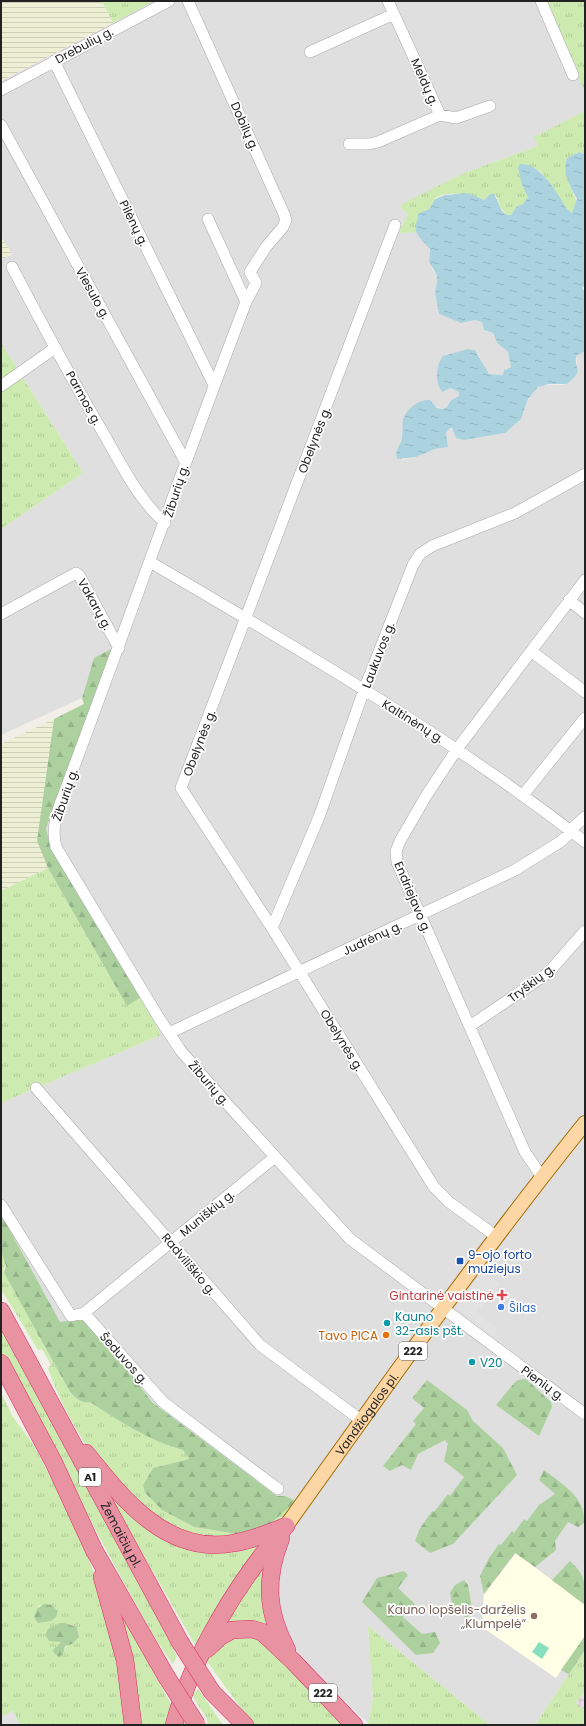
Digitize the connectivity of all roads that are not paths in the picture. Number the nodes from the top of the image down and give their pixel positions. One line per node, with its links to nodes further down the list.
1 (169, 1): 7 (street, Drebulių g.)
2 (188, 1): 16 (street, Dobilų g.)
3 (388, 1): 5 (street, Meldų g.)
4 (540, 1): 8 (street)
5 (394, 14): 6 (street); 11 (street, Meldų g.)
6 (310, 52)
7 (54, 61): 9 (street, Drebulių g.); 20 (street, Pilėnų g.)
8 (573, 75)
9 (1, 90)
10 (490, 106): 11 (street, Meldų g.)
11 (440, 115): 13 (street)
12 (1, 125): 22 (street, Viesulo g.)
13 (349, 144)
14 (208, 219): 18 (street)
15 (395, 225): 30 (street, Obelynės g.)
16 (266, 247): 18 (street, Žiburių g.)
17 (12, 267): 19 (street, Parmos g.)
18 (246, 302): 20 (street, Žiburių g.)
19 (55, 348): 21 (street); 24 (street, Parmos g.)
20 (214, 385): 22 (street, Žiburių g.)
21 (1, 386)
22 (185, 461): 24 (street, Žiburių g.)
23 (585, 474): 33 (street, Laukuvos g.)
24 (165, 523): 25 (street, Žiburių g.)
25 (150, 562): 30 (street, Kaltinėnų g.); 31 (street, Žiburių g.)
26 (585, 580): 27 (street, Endriejavo g.)
27 (568, 600): 28 (street); 32 (street, Endriejavo g.)
28 (585, 613)
29 (1, 614): 31 (street, Vakarų g.)
30 (247, 618): 33 (street, Kaltinėnų g.); 42 (street, Obelynės g.)
31 (119, 648): 46 (street, Žiburių g.)
32 (531, 651): 34 (street); 36 (street, Endriejavo g.)
33 (364, 690): 36 (street, Kaltinėnų g.); 42 (street, Laukuvos g.)
34 (585, 692)
35 (585, 718): 37 (street)
36 (457, 749): 37 (street, Kaltinėnų g.); 41 (street, Endriejavo g.)
37 (523, 795): 39 (street, Kaltinėnų g.)
38 (585, 817): 39 (street, Judrėnų g.)
39 (570, 830): 40 (street, Kaltinėnų g.); 41 (street, Judrėnų g.)
40 (585, 842)
41 (420, 915): 44 (street, Judrėnų g.); 45 (street, Endriejavo g.)
42 (272, 928): 44 (street, Obelynės g.)
43 (585, 931): 45 (street, Tryškių g.)
44 (299, 972): 46 (street, Judrėnų g.); 52 (street, Obelynės g.)
45 (470, 1026): 50 (street, Endriejavo g.)
46 (170, 1033): 49 (street, Žiburių g.)
47 (36, 1088): 53 (street, Radviliškio g.)
48 (585, 1124): 50 (main road, Vandžiogalos pl. / 222)
49 (275, 1157): 53 (street, Muniškių g.); 54 (street, Žiburių g.)
50 (542, 1177): 52 (main road, Vandžiogalos pl. / 222)
51 (1, 1205): 56 (street)
52 (497, 1237): 54 (main road, Vandžiogalos pl. / 222)
53 (171, 1242): 56 (street, Muniškių g.); 60 (street, Radviliškio g.)
54 (442, 1309): 58 (street, Pienių g.); 60 (main road, Vandžiogalos pl. / 222)
55 (1, 1311): 59 (highway, Žemaičių pl. / A1)
56 (84, 1313): 61 (street, Šeduvos g.)
57 (1, 1363): 63 (highway, A1)
58 (585, 1414)
59 (59, 1420): 62 (highway); 66 (highway, Žemaičių pl. / A1, bridge)
60 (362, 1421): 62 (main road, Vandžiogalos pl. / 222)
61 (278, 1489)
62 (286, 1526): 64 (highway, Vandžiogalos pl. / 222); 65 (highway, 222)
63 (94, 1550): 67 (highway); 69 (highway, A1, bridge)
64 (202, 1654): 65 (highway); 68 (highway, 222)
65 (293, 1661): 72 (highway, 222)
66 (212, 1692): 70 (highway, A1); 71 (highway, Žemaičių pl.)
67 (133, 1725)
68 (174, 1725)
69 (197, 1725)
70 (232, 1725)
71 (245, 1725)
72 (354, 1725)

